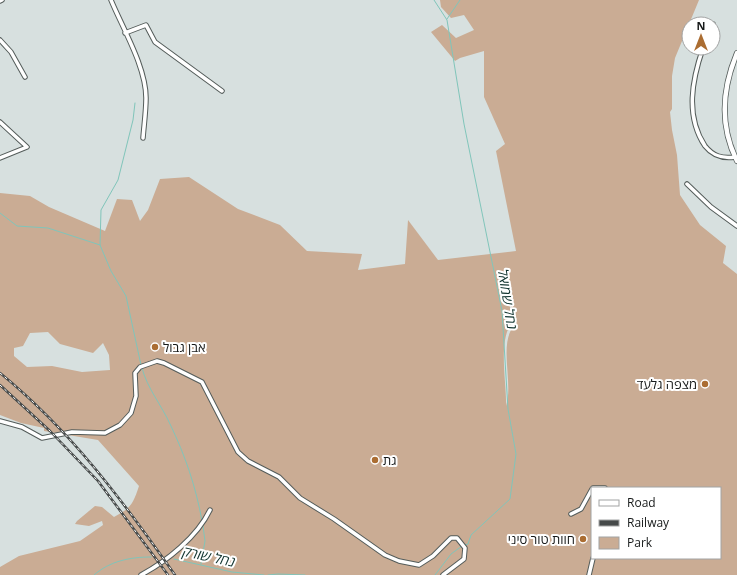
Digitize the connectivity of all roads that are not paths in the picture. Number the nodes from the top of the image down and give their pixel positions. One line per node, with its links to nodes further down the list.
1 (111, 0): 2 (street)
2 (125, 33): 7 (street); 9 (street)
3 (0, 40): 6 (street)
4 (737, 53): 11 (street)
5 (701, 56): 11 (street)
6 (25, 77)
7 (222, 91)
8 (0, 122): 10 (street)
9 (143, 138)
10 (0, 158)
11 (736, 159)
12 (687, 184): 13 (street)
13 (737, 226)
14 (0, 421): 20 (street)
15 (591, 491): 17 (street)
16 (210, 510): 19 (street)
17 (571, 514)
18 (593, 559): 21 (street)
19 (141, 575)
20 (443, 575)
21 (589, 575)

